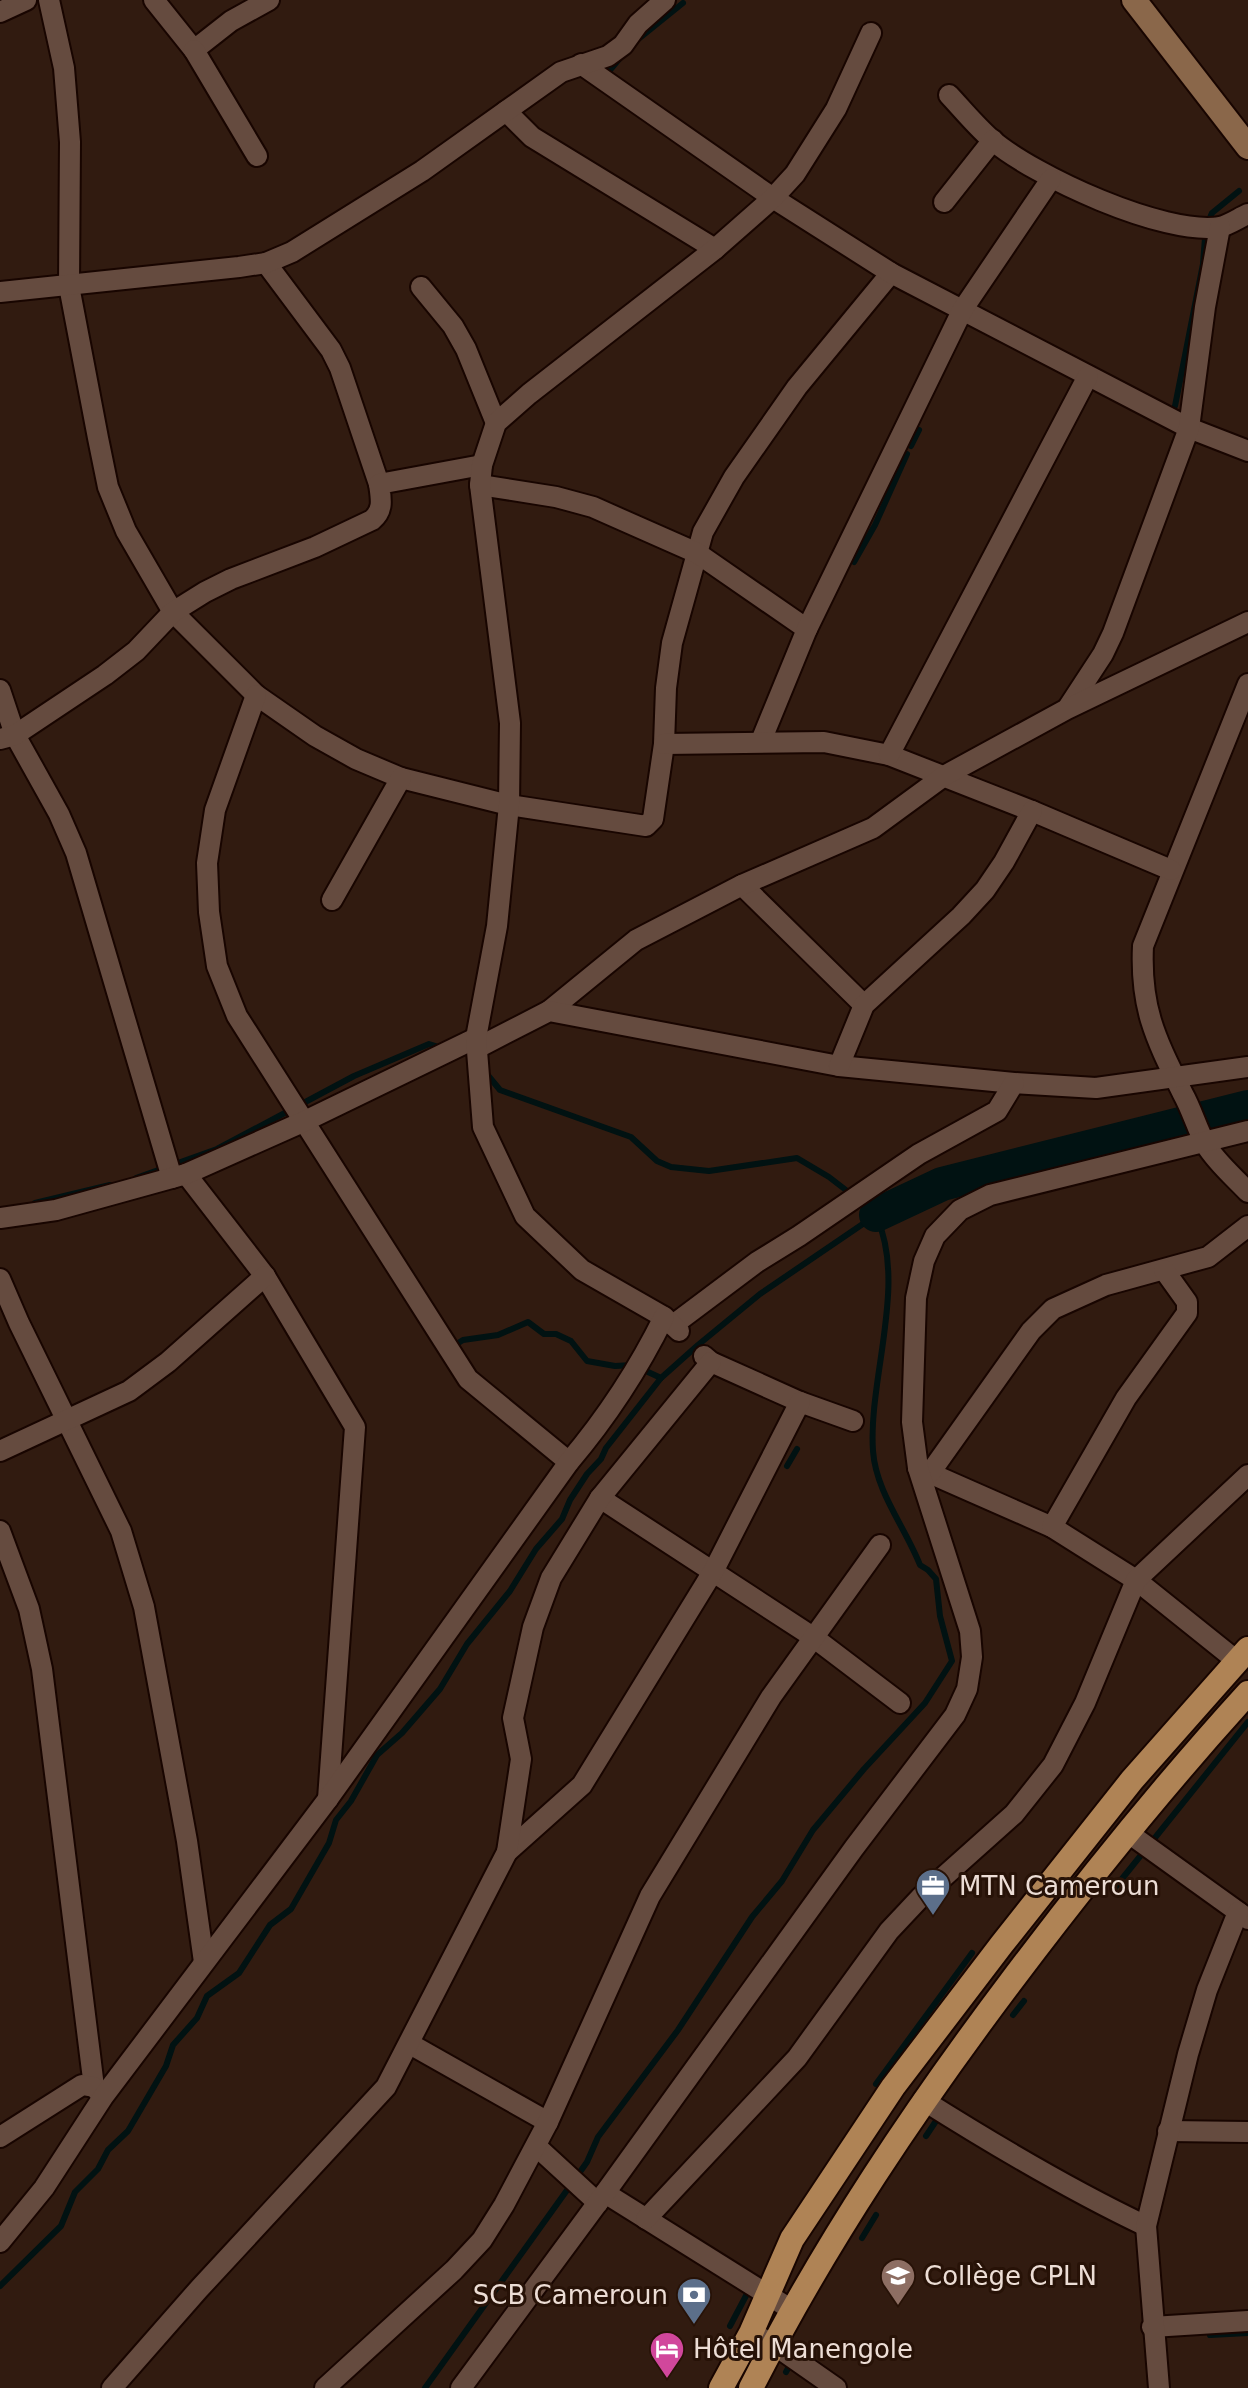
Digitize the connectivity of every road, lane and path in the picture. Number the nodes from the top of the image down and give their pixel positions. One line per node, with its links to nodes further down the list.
1 (26, 0): 7 (street)
2 (49, 0): 24 (street)
3 (154, 0): 9 (street)
4 (269, 0): 9 (street)
5 (665, 0): 10 (street)
6 (1134, 0): 14 (main road)
7 (0, 12)
8 (871, 33): 17 (street)
9 (194, 50): 15 (street)
10 (581, 64): 12 (street); 17 (street)
11 (949, 95): 13 (street)
12 (506, 111): 21 (street); 22 (street)
13 (993, 140): 16 (street); 18 (street)
14 (1248, 147)
15 (257, 156)
16 (1051, 179): 20 (street); 27 (street)
17 (773, 198): 21 (street); 23 (street)
18 (944, 202)
19 (1248, 214): 20 (street)
20 (1220, 227): 30 (street)
21 (715, 249): 29 (street)
22 (266, 263): 24 (street); 33 (street)
23 (891, 273): 27 (street); 34 (street)
24 (69, 286): 26 (street); 35 (street)
25 (421, 287): 29 (street)
26 (0, 292)
27 (963, 309): 28 (street); 37 (street)
28 (1088, 376): 30 (street); 45 (street)
29 (496, 423): 32 (street)
30 (1189, 428): 31 (street); 41 (street)
31 (1248, 451)
32 (481, 475): 33 (street); 34 (street); 48 (street)
33 (379, 484): 35 (street)
34 (697, 553): 37 (street); 44 (street)
35 (173, 612): 40 (street); 42 (street)
36 (1248, 622): 41 (street)
37 (807, 629): 43 (street)
38 (1248, 684): 50 (street)
39 (0, 690): 42 (street)
40 (256, 695): 47 (street); 60 (street)
41 (1067, 709): 46 (street)
42 (7, 737): 63 (street)
43 (761, 741): 44 (street); 45 (street)
44 (664, 744): 48 (street)
45 (889, 755): 46 (street)
46 (944, 776): 49 (street); 51 (street)
47 (401, 778): 48 (street); 52 (street)
48 (509, 805): 55 (street)
49 (1032, 811): 50 (street); 53 (street)
50 (1171, 870): 59 (street)
51 (742, 885): 53 (street); 54 (street)
52 (332, 900)
53 (864, 1005): 56 (street)
54 (549, 1011): 55 (street); 56 (street)
55 (478, 1043): 60 (street); 70 (street)
56 (839, 1066): 58 (street)
57 (1248, 1067): 59 (street)
58 (1014, 1083): 59 (street); 70 (street)
59 (1179, 1086): 62 (street)
60 (305, 1121): 63 (street); 75 (street)
61 (1248, 1131): 62 (street)
62 (1201, 1134): 64 (street); 76 (street)
63 (179, 1176): 65 (street); 68 (street)
64 (1248, 1192)
65 (0, 1218)
66 (1248, 1226): 67 (street)
67 (1164, 1270): 76 (street); 79 (street)
68 (265, 1276): 72 (street); 88 (street)
69 (0, 1279): 72 (street)
70 (672, 1324): 75 (street)
71 (800, 1402): 73 (street); 78 (street); 82 (street)
72 (69, 1421): 74 (street); 92 (street)
73 (853, 1421)
74 (0, 1451)
75 (569, 1462): 88 (street)
76 (924, 1470): 79 (street); 101 (street)
77 (1248, 1475): 83 (street)
78 (600, 1498): 82 (street); 90 (street)
79 (1052, 1527): 83 (street)
80 (0, 1531): 94 (street)
81 (880, 1545): 84 (street)
82 (714, 1570): 84 (street); 90 (street)
83 (1136, 1580): 85 (street); 102 (street)
84 (813, 1637): 87 (street); 96 (street)
85 (1242, 1655): 105 (main road)
86 (1248, 1693): 89 (main road)
87 (900, 1703)
88 (328, 1799): 92 (street)
89 (1127, 1832): 91 (street); 95 (main road)
90 (507, 1852): 93 (street)
91 (1243, 1916): 98 (street)
92 (204, 1962): 94 (street)
93 (410, 2044): 96 (street); 111 (street)
94 (99, 2092): 97 (street); 104 (street)
95 (923, 2100): 103 (street); 106 (main road)
96 (548, 2122): 100 (street)
97 (2, 2130)
98 (1168, 2131): 99 (street); 103 (street)
99 (1248, 2132)
100 (536, 2146): 101 (street); 112 (street)
101 (602, 2198): 102 (street); 113 (street)
102 (646, 2219): 105 (street)
103 (1146, 2226): 108 (street)
104 (0, 2242)
105 (766, 2294): 106 (street); 109 (main road)
106 (792, 2310): 110 (main road)
107 (1248, 2321): 108 (street)
108 (1152, 2327): 117 (street)
109 (751, 2333): 110 (street); 114 (main road)
110 (773, 2344): 115 (main road); 116 (street)
111 (112, 2388)
112 (325, 2388)
113 (461, 2388)
114 (721, 2388)
115 (751, 2388)
116 (836, 2388)
117 (1159, 2388)

